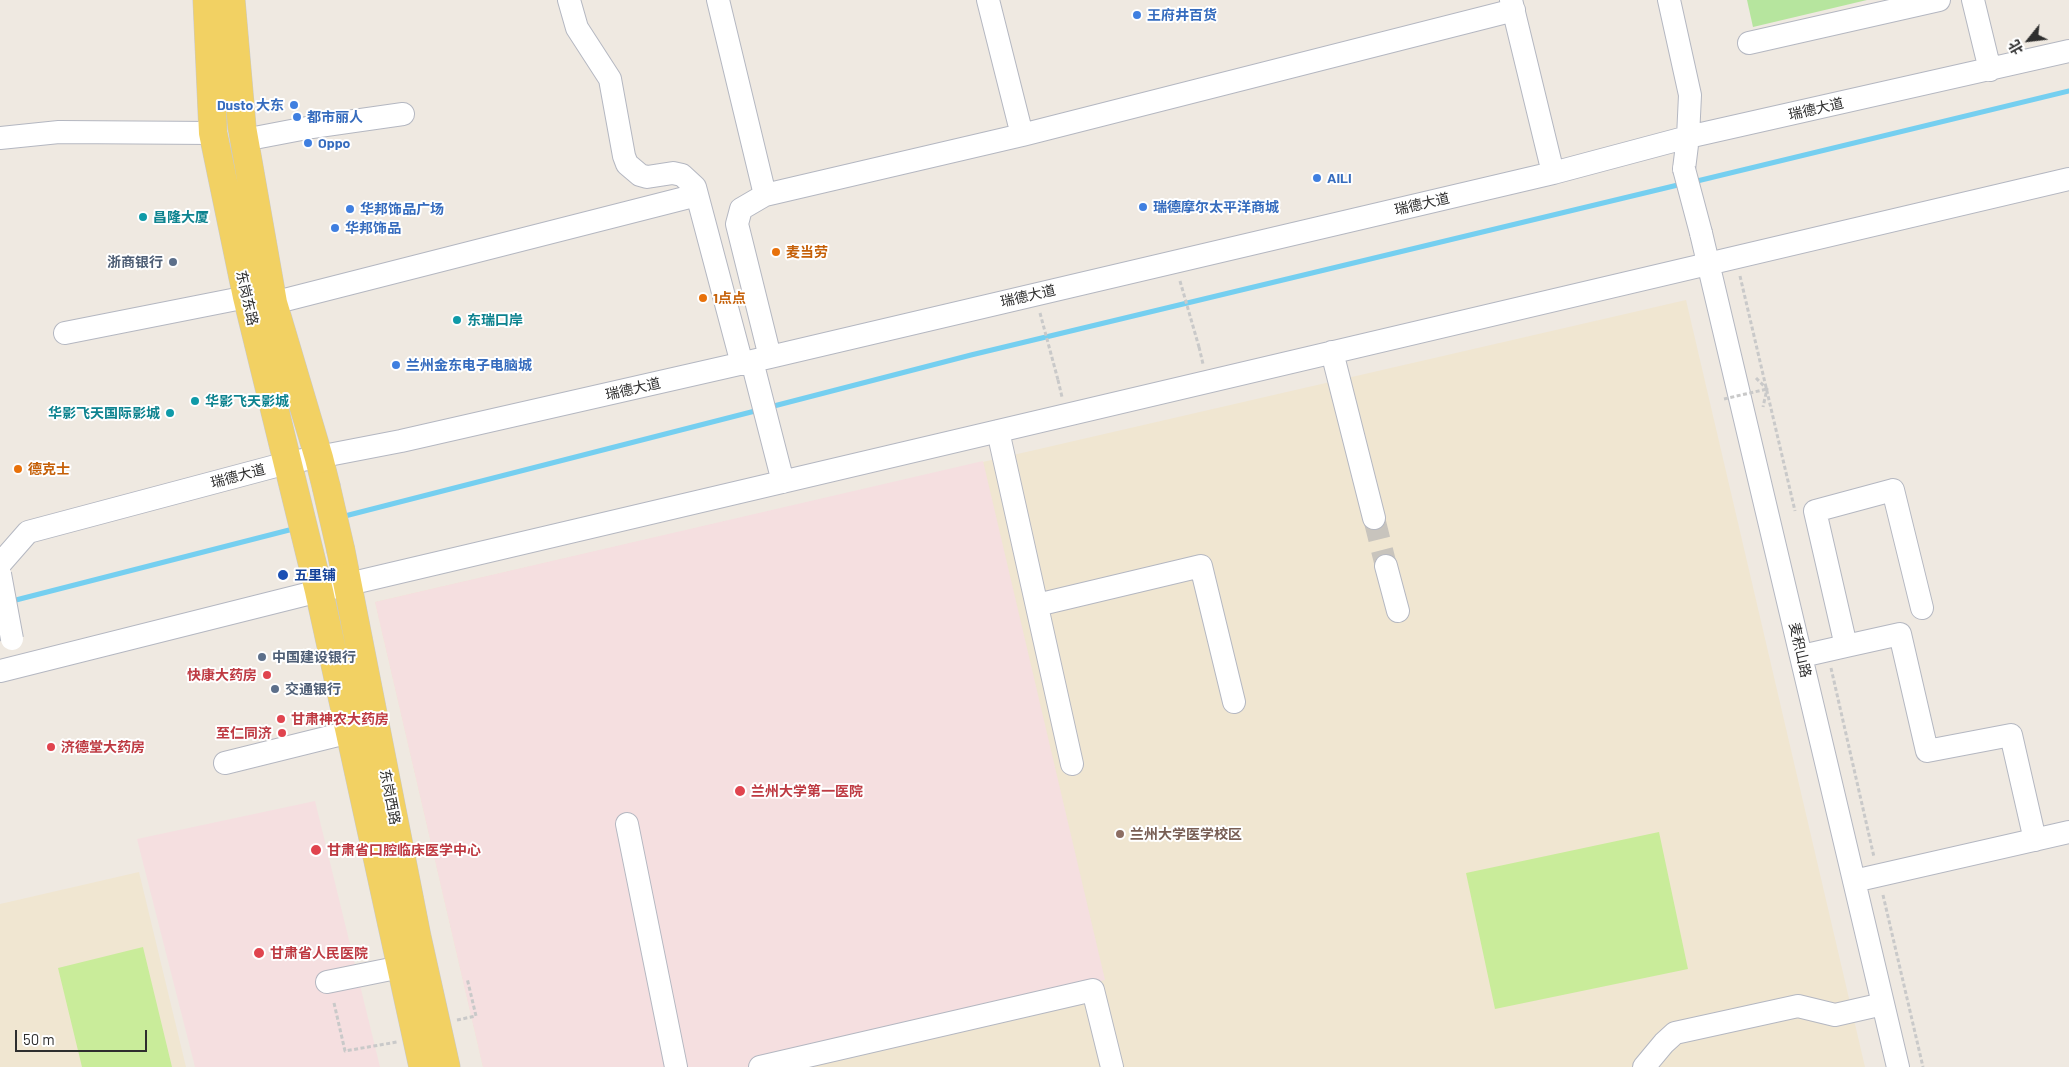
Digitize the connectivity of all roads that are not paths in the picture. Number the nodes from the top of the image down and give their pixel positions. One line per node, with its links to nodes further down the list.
1 (207, 0): 14 (main road, 东岗东路)
2 (231, 0): 18 (main road, 东岗东路)
3 (570, 0): 21 (street)
4 (718, 0): 22 (street)
5 (988, 0): 15 (street)
6 (1669, 0): 17 (street)
7 (1939, 0): 10 (street)
8 (1974, 0): 12 (street)
9 (1512, 5): 15 (street); 19 (street)
10 (1749, 43)
11 (2069, 51): 12 (street, 瑞德大道)
12 (1990, 70): 17 (street, 瑞德大道)
13 (403, 114): 18 (street)
14 (213, 133): 16 (street); 24 (main road, 东岗东路)
15 (1022, 135): 22 (street)
16 (0, 138)
17 (1688, 138): 19 (street, 瑞德大道); 23 (street, 麦积山路, bridge)
18 (244, 140): 25 (main road, 东岗东路)
19 (1553, 173): 28 (street, 瑞德大道)
20 (2069, 179): 23 (street)
21 (697, 195): 25 (street); 28 (street)
22 (765, 195): 28 (street)
23 (1709, 263): 27 (street); 43 (street, 麦积山路)
24 (247, 297): 26 (street); 31 (main road, 东岗东路)
25 (273, 303): 30 (main road, 东岗东路)
26 (65, 333)
27 (1332, 352): 29 (street); 33 (street)
28 (755, 361): 30 (street, 瑞德大道); 32 (street)
29 (998, 431): 32 (street); 39 (street)
30 (319, 458): 31 (street, 瑞德大道); 37 (main road, 东岗东路, bridge)
31 (289, 473): 34 (street, 瑞德大道); 38 (main road, 东岗东路)
32 (784, 482): 37 (street)
33 (1374, 518)
34 (0, 564)
35 (1386, 566): 41 (street)
36 (0, 574): 44 (street, bridge)
37 (349, 585): 38 (street); 58 (main road, 东岗西路)
38 (319, 591): 44 (street); 47 (main road, 东岗西路)
39 (1037, 605): 46 (street); 49 (street)
40 (1922, 608): 42 (street)
41 (1398, 611)
42 (1846, 646): 43 (street); 52 (street)
43 (1802, 656): 53 (street, 麦积山路)
44 (22, 666): 45 (street)
45 (0, 671)
46 (1234, 702)
47 (350, 732): 48 (street); 54 (main road, 东岗西路)
48 (225, 763)
49 (1072, 764)
50 (627, 824): 59 (street)
51 (2069, 832): 52 (street)
52 (2035, 840): 53 (street)
53 (1854, 881): 56 (street, 麦积山路)
54 (401, 968): 55 (street); 57 (main road, 东岗西路)
55 (327, 982)
56 (1883, 1004): 62 (street); 63 (street, 麦积山路)
57 (423, 1067)
58 (446, 1067)
59 (676, 1067)
60 (760, 1067): 61 (street)
61 (1112, 1067)
62 (1644, 1067)
63 (1898, 1067)

